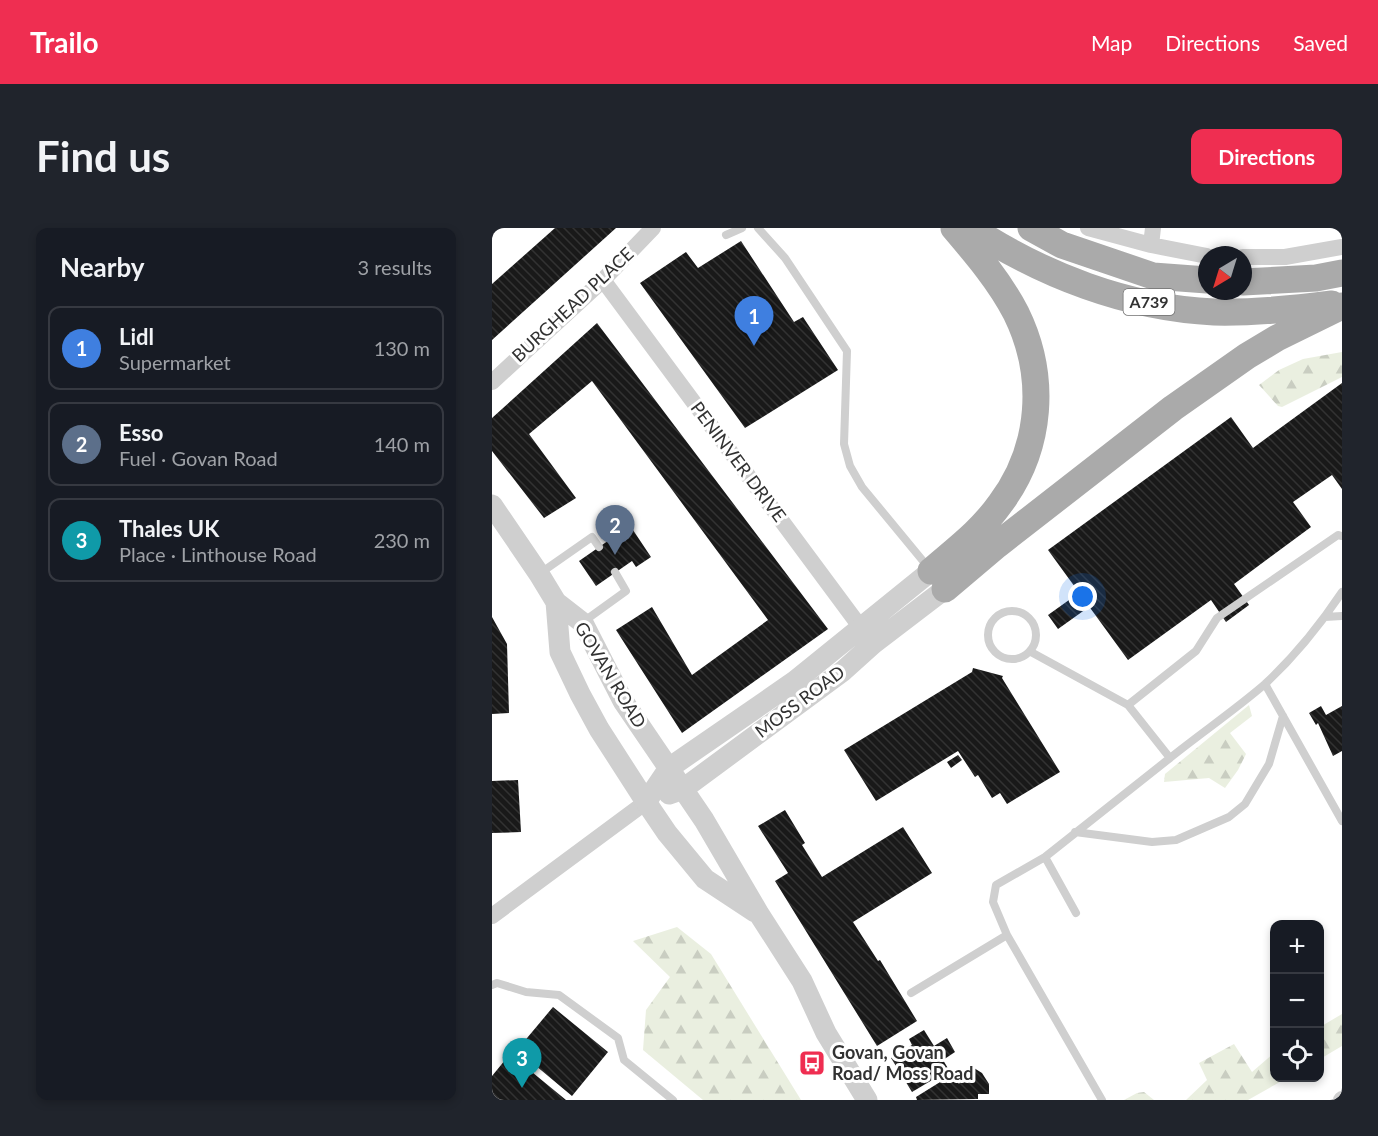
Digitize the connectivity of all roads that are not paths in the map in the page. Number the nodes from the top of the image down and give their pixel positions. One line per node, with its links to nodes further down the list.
1 (653, 228): 16 (street, BURGHEAD PLACE)
2 (742, 228): 9 (lane)
3 (759, 228): 25 (lane)
4 (954, 228): 25 (main road)
5 (971, 228): 18 (main road, A739)
6 (1031, 228): 15 (main road, A739)
7 (1088, 228): 10 (street)
8 (1154, 228): 10 (street)
9 (726, 235)
10 (1151, 245): 12 (street)
11 (1342, 247): 13 (street)
12 (1198, 254)
13 (1252, 257)
14 (1342, 273): 17 (main road)
15 (1198, 279)
16 (603, 280): 19 (street, BURGHEAD PLACE); 31 (street, PENINVER DRIVE)
17 (1252, 282)
18 (1342, 305): 25 (main road)
19 (492, 382)
20 (492, 505): 24 (street, GOVAN ROAD)
21 (1342, 536): 34 (lane)
22 (599, 547): 24 (lane)
23 (615, 572): 30 (lane)
24 (539, 574): 27 (street, GOVAN ROAD)
25 (938, 580): 31 (street, MOSS ROAD)
26 (1342, 592): 29 (lane)
27 (556, 602): 30 (street, GOVAN ROAD); 39 (street)
28 (1342, 616): 29 (lane)
29 (1325, 617): 33 (lane)
30 (583, 622): 37 (street, GOVAN ROAD)
31 (867, 636): 37 (street); 38 (street, MOSS ROAD)
32 (1030, 652): 32 (lane); 34 (lane)
33 (1265, 684): 35 (lane); 36 (lane)
34 (1128, 705): 36 (lane)
35 (1283, 716): 40 (lane); 41 (lane)
36 (1170, 758): 41 (lane)
37 (669, 768): 38 (street, GOVAN ROAD); 39 (street)
38 (683, 789): 39 (street, MOSS ROAD); 43 (street, GOVAN ROAD)
39 (646, 802): 43 (street); 45 (street)
40 (1342, 821)
41 (1075, 832): 42 (lane)
42 (1045, 858): 44 (lane); 46 (lane)
43 (759, 914): 50 (street, GOVAN ROAD)
44 (1076, 914)
45 (492, 916)
46 (1007, 935): 48 (lane); 51 (lane)
47 (492, 985): 49 (lane)
48 (911, 993)
49 (673, 1100)
50 (867, 1100)
51 (1102, 1100)

